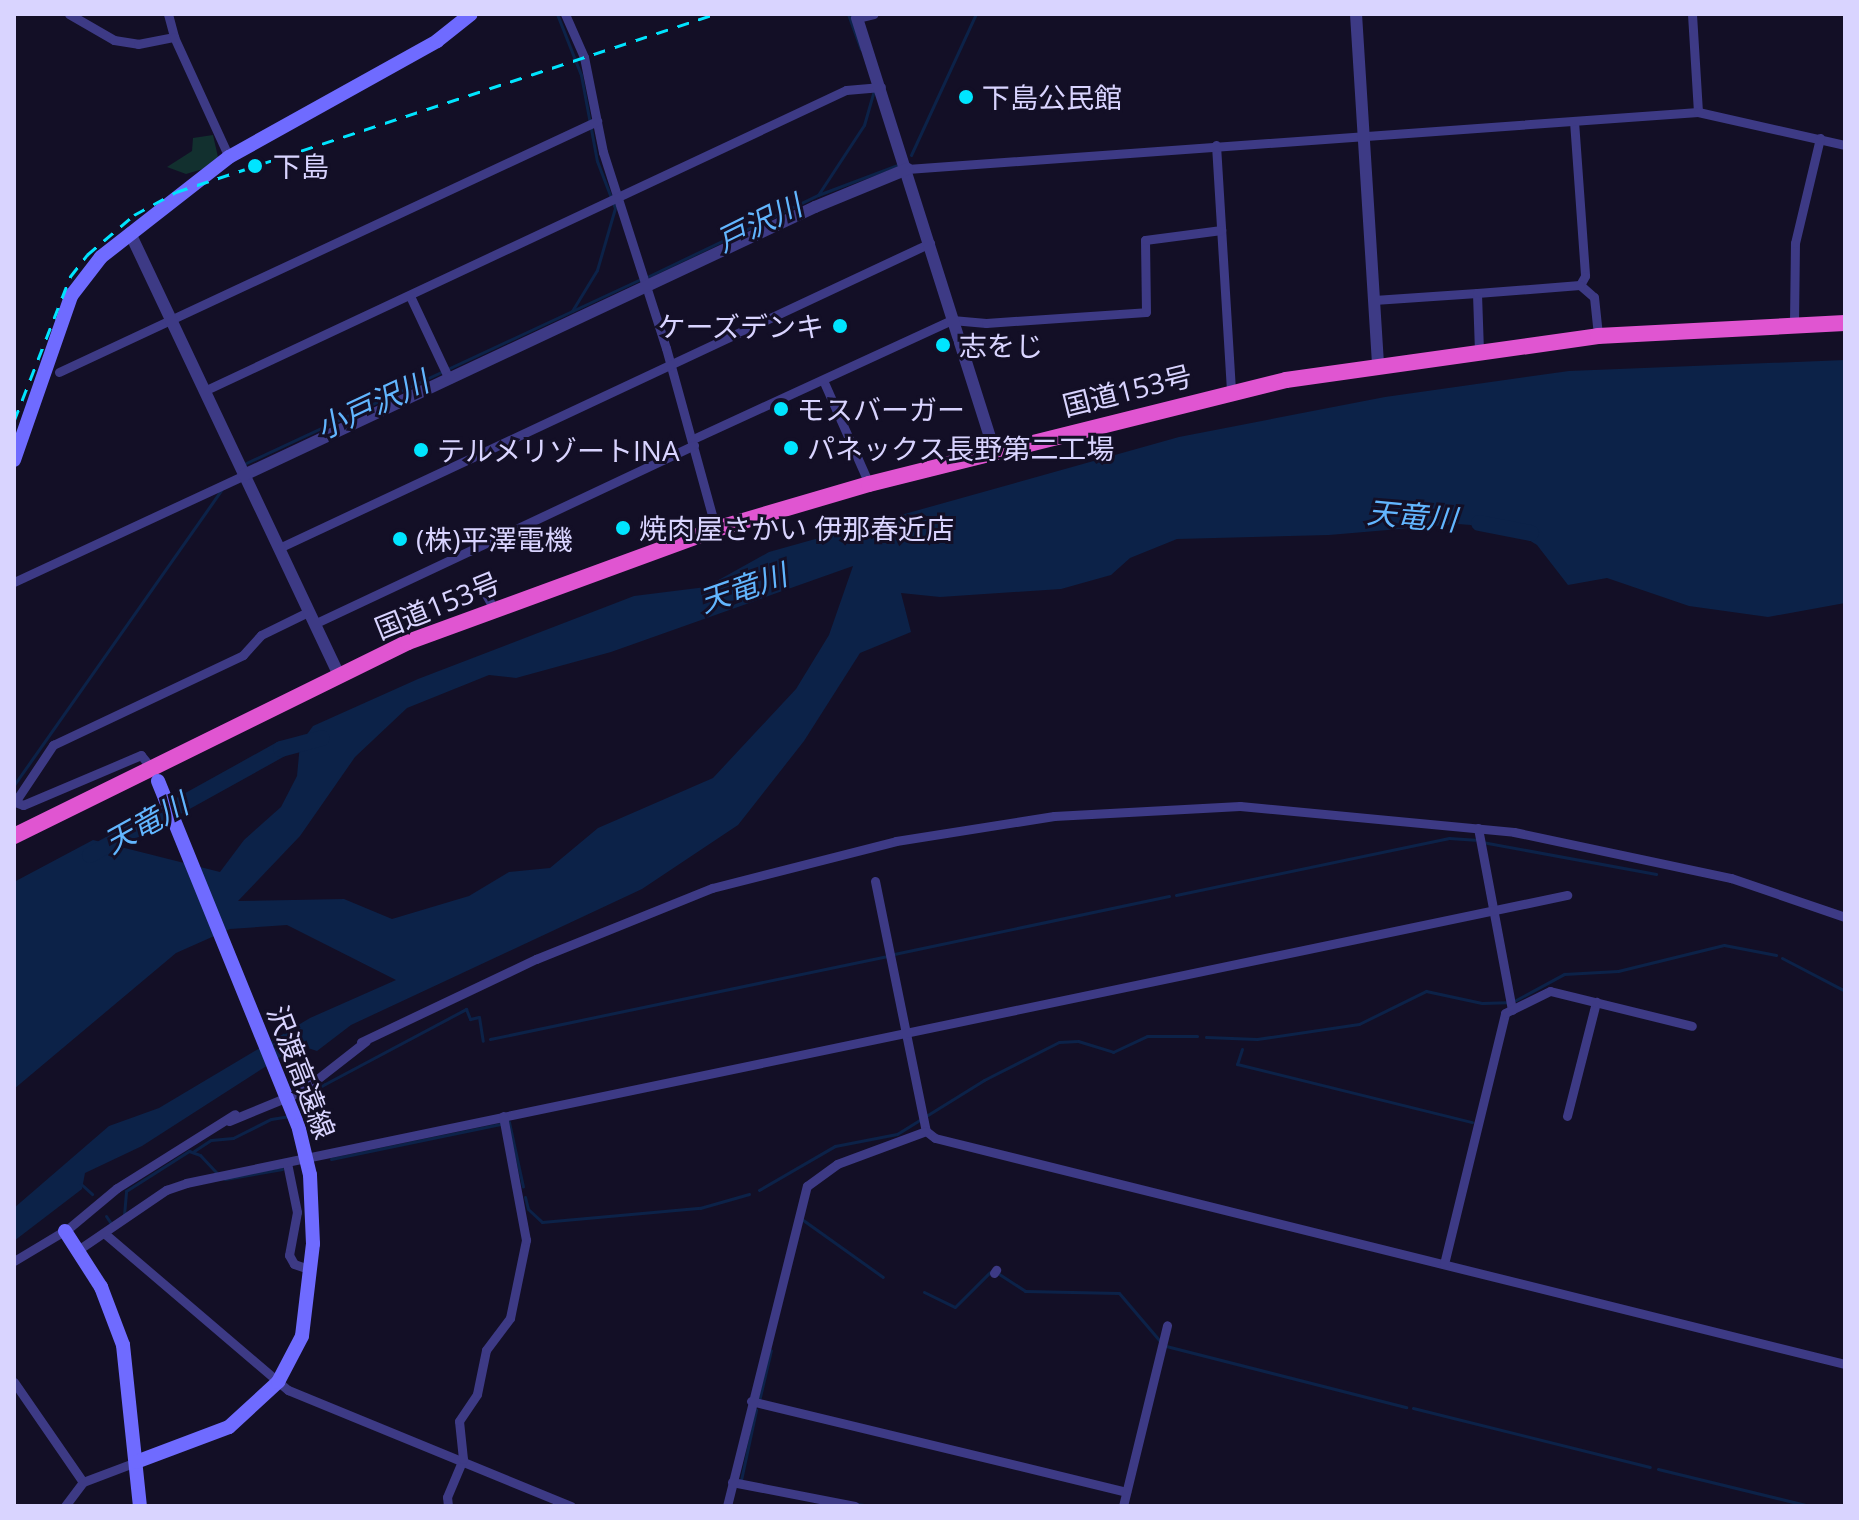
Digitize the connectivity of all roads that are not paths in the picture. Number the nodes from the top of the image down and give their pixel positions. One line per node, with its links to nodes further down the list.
1 (69, 14): 9 (street)
2 (168, 14): 9 (street)
3 (471, 14): 18 (main road)
4 (565, 14): 13 (street)
5 (874, 14): 8 (street)
6 (1356, 14): 14 (street)
7 (1692, 14): 11 (street)
8 (856, 16): 10 (street)
9 (174, 37): 18 (street)
10 (877, 87): 19 (street); 20 (street)
11 (1698, 112): 12 (street); 15 (street)
12 (1574, 121): 14 (street); 24 (street)
13 (593, 123): 20 (street); 29 (street)
14 (1363, 134): 16 (street); 28 (street)
15 (1820, 138): 17 (street); 31 (street)
16 (1216, 145): 19 (street); 21 (street)
17 (1845, 145)
18 (229, 157): 22 (main road)
19 (907, 169): 23 (street); 25 (street)
20 (613, 199): 25 (street); 27 (street)
21 (1221, 230): 30 (street); 41 (street)
22 (130, 233): 29 (street); 44 (main road)
23 (930, 243): 30 (street); 35 (street)
24 (1580, 285): 26 (street); 33 (street)
25 (646, 287): 35 (street); 38 (street)
26 (1477, 293): 28 (street); 34 (street)
27 (410, 296): 38 (street); 40 (street)
28 (1374, 300): 36 (street)
29 (171, 318): 37 (street); 40 (street)
30 (952, 320): 39 (street); 43 (street)
31 (1794, 323): 32 (highway, 国道153号); 33 (highway, 国道153号)
32 (1845, 323)
33 (1598, 336): 34 (highway, 国道153号)
34 (1479, 351): 36 (highway, 国道153号)
35 (671, 365): 42 (street); 48 (street)
36 (1378, 365): 41 (highway, 国道153号)
37 (59, 372)
38 (449, 378): 45 (street)
39 (823, 380): 42 (street); 46 (street)
40 (204, 391): 45 (street)
41 (1231, 392): 43 (highway, 国道153号)
42 (694, 442): 47 (street); 52 (street)
43 (994, 450): 46 (highway, 国道153号)
44 (14, 460)
45 (239, 472): 48 (street); 49 (street)
46 (869, 484): 47 (highway, 国道153号)
47 (716, 529): 51 (highway, 国道153号)
48 (279, 548): 52 (street)
49 (14, 582)
50 (484, 591): 51 (street)
51 (494, 609): 53 (highway, 国道153号)
52 (311, 618): 53 (street); 55 (street)
53 (339, 675): 54 (highway, 国道153号)
54 (156, 775): 55 (street); 57 (highway, 国道153号); 77 (main road, 沢渡高遠線, bridge)
55 (14, 802)
56 (1478, 828): 60 (street); 61 (street); 69 (street)
57 (14, 836)
58 (875, 881): 65 (street)
59 (1567, 895): 60 (street)
60 (1493, 911): 63 (street); 65 (street)
61 (1845, 917)
62 (1596, 1002): 63 (street); 64 (street); 68 (street)
63 (1512, 1010): 76 (street)
64 (1692, 1026)
65 (907, 1033): 67 (street); 70 (street)
66 (235, 1114): 69 (street)
67 (503, 1116): 71 (street); 83 (street)
68 (1567, 1116)
69 (220, 1123): 72 (street)
70 (924, 1125): 76 (street); 82 (street)
71 (287, 1163): 73 (street); 77 (street)
72 (65, 1231): 74 (main road); 75 (street)
73 (104, 1233): 74 (street); 81 (street)
74 (78, 1250): 84 (main road)
75 (14, 1261)
76 (1444, 1264): 79 (street)
77 (311, 1270): 81 (main road, 沢渡高遠線)
78 (1167, 1325): 87 (street)
79 (1845, 1364)
80 (14, 1382): 85 (street)
81 (278, 1382): 83 (street); 84 (main road, 沢渡高遠線)
82 (751, 1401): 86 (street); 87 (street)
83 (463, 1459): 90 (street); 91 (street)
84 (136, 1462): 85 (street); 89 (main road)
85 (83, 1482): 88 (street)
86 (732, 1482): 92 (street); 93 (street)
87 (1126, 1492): 94 (street)
88 (65, 1506)
89 (140, 1506)
90 (448, 1506)
91 (571, 1506)
92 (727, 1506)
93 (855, 1506)
94 (1123, 1506)

